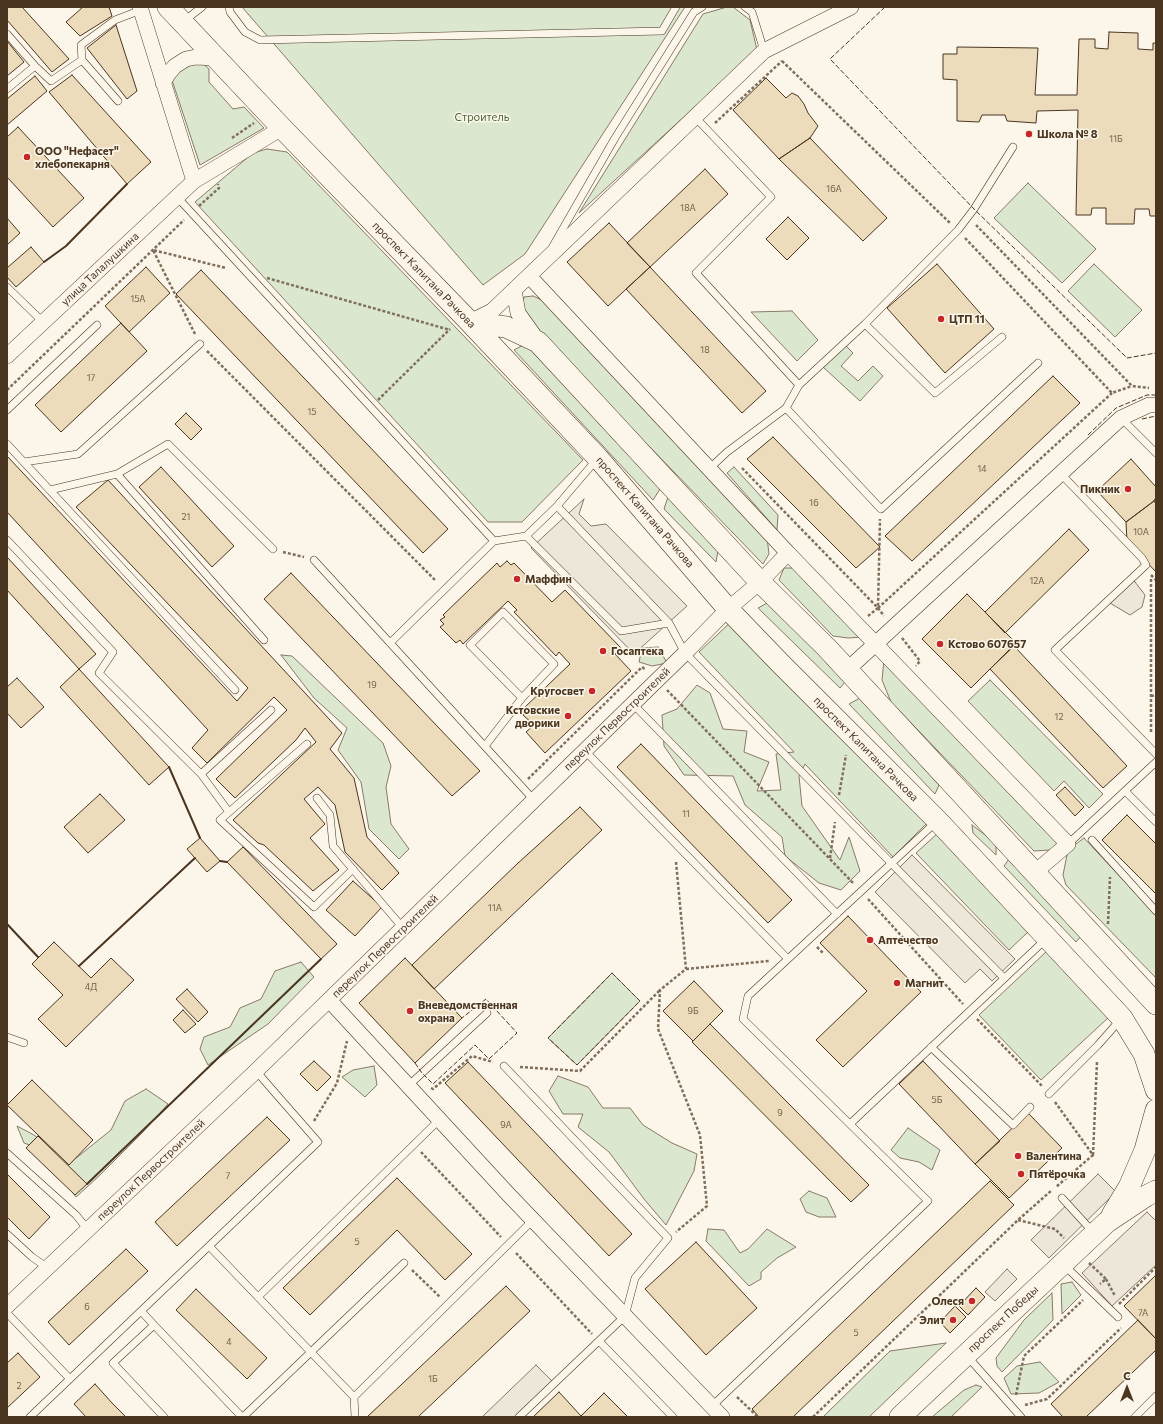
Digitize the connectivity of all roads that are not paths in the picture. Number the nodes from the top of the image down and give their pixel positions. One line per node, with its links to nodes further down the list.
1 (168, 7): 9 (street, проспект Капитана Рачкова)
2 (202, 7): 9 (lane)
3 (229, 7): 4 (lane)
4 (676, 7)
5 (702, 7): 23 (lane)
6 (745, 7): 11 (lane)
7 (851, 7): 11 (street)
8 (140, 8): 13 (lane); 15 (street)
9 (182, 23): 12 (street, проспект Капитана Рачкова)
10 (7, 34): 14 (lane)
11 (764, 51): 18 (street)
12 (216, 58): 15 (street); 19 (street, проспект Капитана Рачкова)
13 (82, 60): 14 (lane); 17 (lane)
14 (35, 66): 16 (lane)
15 (163, 83): 21 (street)
16 (7, 89)
17 (118, 101)
18 (695, 117): 23 (street); 36 (lane)
19 (282, 128): 21 (street, улица Талалушкина); 28 (street, проспект Капитана Рачкова)
20 (1013, 146): 29 (lane)
21 (194, 181): 22 (street, улица Талалушкина)
22 (177, 196): 27 (street, улица Талалушкина); 52 (lane)
23 (545, 260): 24 (street)
24 (529, 276): 26 (street); 45 (street)
25 (7, 287): 27 (lane)
26 (514, 290): 28 (street); 32 (street)
27 (43, 322): 34 (street, улица Талалушкина)
28 (470, 322): 32 (street); 43 (street, проспект Капитана Рачкова)
29 (865, 324): 31 (lane); 36 (lane)
30 (97, 325): 39 (lane)
31 (1002, 337)
32 (538, 342): 56 (street)
33 (200, 344): 44 (lane)
34 (7, 356)
35 (1038, 363): 38 (lane)
36 (799, 385): 38 (lane)
37 (1156, 405): 40 (street)
38 (786, 408): 45 (lane)
39 (7, 410)
40 (1121, 418): 42 (lane); 47 (street)
41 (7, 444): 44 (lane)
42 (1156, 453)
43 (598, 458): 49 (lane); 57 (street, проспект Капитана Рачкова)
44 (24, 462): 48 (lane)
45 (709, 468): 54 (street)
46 (117, 474): 48 (lane); 53 (lane); 59 (lane)
47 (1061, 474): 61 (street); 71 (lane)
48 (50, 490): 64 (lane)
49 (557, 506): 50 (lane); 58 (lane)
50 (526, 536): 52 (lane); 58 (lane)
51 (7, 540): 73 (lane)
52 (494, 541): 60 (lane)
53 (273, 549)
54 (788, 553): 56 (street, переулок Первостроителей); 61 (street)
55 (314, 560): 60 (lane)
56 (760, 582): 57 (street, переулок Первостроителей); 63 (street)
57 (728, 609): 62 (street, переулок Первостроителей); 78 (street, проспект Капитана Рачкова)
58 (668, 623): 62 (lane)
59 (264, 640)
60 (390, 643): 69 (lane)
61 (876, 644): 63 (street); 81 (street)
62 (685, 653): 66 (street, переулок Первостроителей); 82 (lane)
63 (847, 670): 84 (street)
64 (235, 690)
65 (522, 698): 65 (lane); 69 (lane)
66 (632, 704): 70 (street, переулок Первостроителей); 86 (lane)
67 (271, 710): 73 (lane)
68 (307, 744): 77 (lane)
69 (485, 746): 76 (lane)
70 (585, 751): 76 (street, переулок Первостроителей); 89 (lane)
71 (1153, 751)
72 (1156, 762): 74 (lane)
73 (201, 774): 77 (lane)
74 (1125, 791): 79 (lane); 81 (lane)
75 (317, 798): 83 (lane)
76 (534, 800): 87 (street, переулок Первостроителей)
77 (229, 812): 83 (lane)
78 (937, 820): 82 (lane); 88 (street, проспект Капитана Рачкова)
79 (1156, 822)
80 (1092, 840): 85 (lane)
81 (1068, 844): 84 (street)
82 (892, 863): 86 (lane); 90 (lane)
83 (353, 869): 87 (lane)
84 (1034, 873): 92 (street)
85 (1156, 911)
86 (837, 914): 89 (lane)
87 (403, 928): 91 (street, переулок Первостроителей)
88 (1047, 937): 90 (lane); 94 (street, проспект Капитана Рачкова)
89 (788, 959): 106 (lane)
90 (1004, 978): 97 (lane)
91 (329, 1000): 99 (street, переулок Первостроителей); 100 (street)
92 (1152, 1000): 94 (street)
93 (487, 1013): 100 (lane)
94 (1122, 1018): 101 (street, проспект Капитана Рачкова); 102 (lane)
95 (7, 1037): 96 (lane)
96 (24, 1043)
97 (931, 1047): 103 (lane); 106 (lane)
98 (504, 1066): 123 (lane)
99 (256, 1071): 112 (street, переулок Первостроителей); 114 (lane)
100 (408, 1086): 105 (street)
101 (1156, 1090)
102 (1049, 1094)
103 (1030, 1107)
104 (1156, 1110): 111 (street)
105 (439, 1120): 110 (street); 118 (lane)
106 (850, 1124): 131 (lane)
107 (7, 1153): 112 (lane)
108 (1151, 1196): 111 (street)
109 (1062, 1198): 111 (lane)
110 (533, 1220): 123 (street); 130 (lane)
111 (1101, 1228): 115 (street, проспект Победы)
112 (88, 1230): 117 (street, переулок Первостроителей)
113 (7, 1234): 117 (lane)
114 (209, 1246): 118 (lane); 120 (lane)
115 (1070, 1257): 122 (lane); 127 (street, проспект Победы)
116 (404, 1263): 126 (lane)
117 (48, 1268): 119 (street, переулок Первостроителей)
118 (258, 1297): 126 (lane)
119 (7, 1306)
120 (141, 1311): 124 (lane); 128 (lane)
121 (7, 1313): 128 (lane)
122 (1119, 1314)
123 (625, 1316): 125 (lane); 131 (street)
124 (154, 1325): 133 (lane); 134 (lane)
125 (599, 1341): 136 (lane); 137 (lane)
126 (310, 1351): 130 (lane); 134 (lane)
127 (966, 1355): 138 (street, проспект Победы); 139 (lane)
128 (70, 1379): 132 (lane)
129 (1156, 1396): 140 (lane)
130 (354, 1397): 135 (lane)
131 (717, 1412)
132 (30, 1417)
133 (164, 1417)
134 (242, 1417)
135 (355, 1417)
136 (519, 1417)
137 (673, 1417)
138 (900, 1417)
139 (1021, 1417)
140 (1135, 1417)

